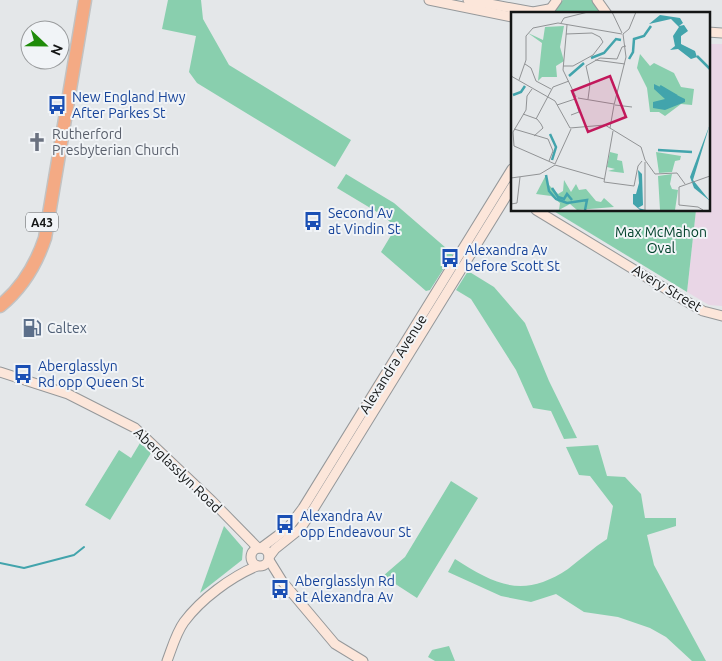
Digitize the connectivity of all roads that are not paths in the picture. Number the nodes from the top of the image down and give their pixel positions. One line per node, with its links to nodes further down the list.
1 (78, 0): 13 (highway, A43)
2 (85, 0): 14 (highway, A43)
3 (429, 0): 9 (main road)
4 (468, 0): 7 (main road)
5 (557, 0): 7 (main road)
6 (597, 0): 8 (main road)
7 (548, 12)
8 (606, 12)
9 (511, 17)
10 (511, 174): 11 (main road, Alexandra Avenue)
11 (508, 191): 17 (main road, Alexandra Avenue); 18 (main road, Alexandra Avenue)
12 (538, 211): 15 (main road, Avery Street)
13 (0, 298)
14 (0, 306)
15 (722, 316)
16 (0, 372): 17 (main road, Aberglasslyn Road)
17 (255, 552): 18 (main road); 19 (main road); 20 (main road, Alexandra Avenue)
18 (269, 558): 19 (main road, Alexandra Avenue); 21 (main road)
19 (258, 566): 20 (main road, Alexandra Avenue); 21 (main road)
20 (236, 577): 22 (main road)
21 (282, 581): 23 (main road)
22 (167, 661)
23 (363, 661)

